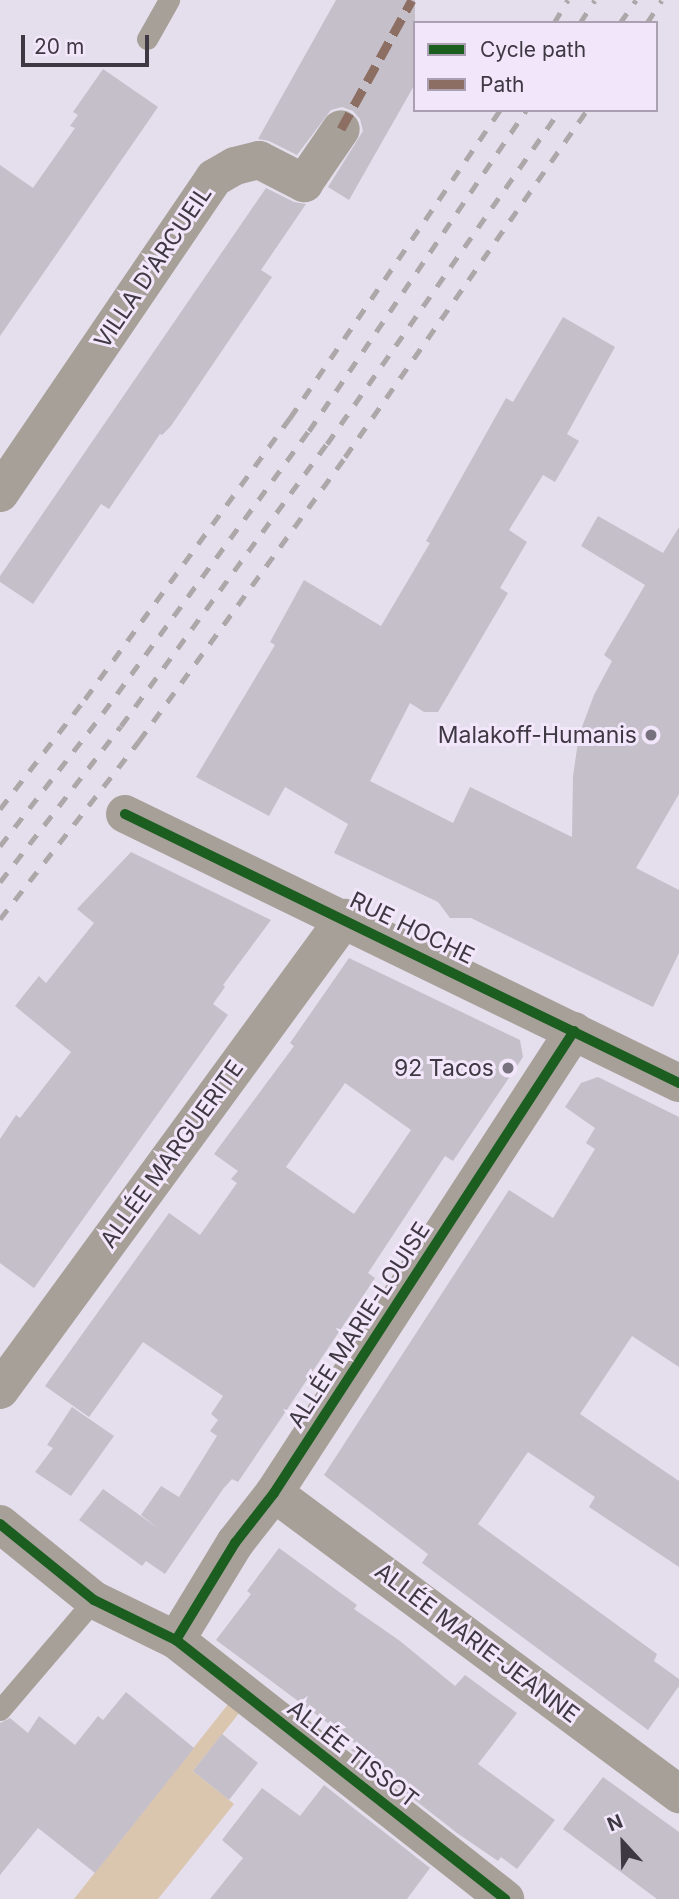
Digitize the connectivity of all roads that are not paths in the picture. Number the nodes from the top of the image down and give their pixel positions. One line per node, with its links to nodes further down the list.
1 (169, 0): 2 (lane)
2 (148, 39)
3 (341, 129): 4 (street, VILLA D'ARCUEIL)
4 (0, 493)
5 (125, 814): 6 (street, RUE HOCHE)
6 (345, 918): 7 (street, RUE HOCHE); 9 (street, ALLÉE MARGUERITE)
7 (574, 1031): 8 (street, RUE HOCHE); 10 (street, ALLÉE MARIE-LOUISE)
8 (679, 1083)
9 (0, 1390)
10 (274, 1493): 13 (street, ALLÉE MARIE-LOUISE); 15 (street, ALLÉE MARIE-JEANNE)
11 (0, 1524): 12 (street, ALLÉE TISSOT)
12 (94, 1600): 13 (street, ALLÉE TISSOT); 14 (lane)
13 (176, 1640): 16 (street, ALLÉE TISSOT)
14 (0, 1710)
15 (679, 1794)
16 (505, 1899)

